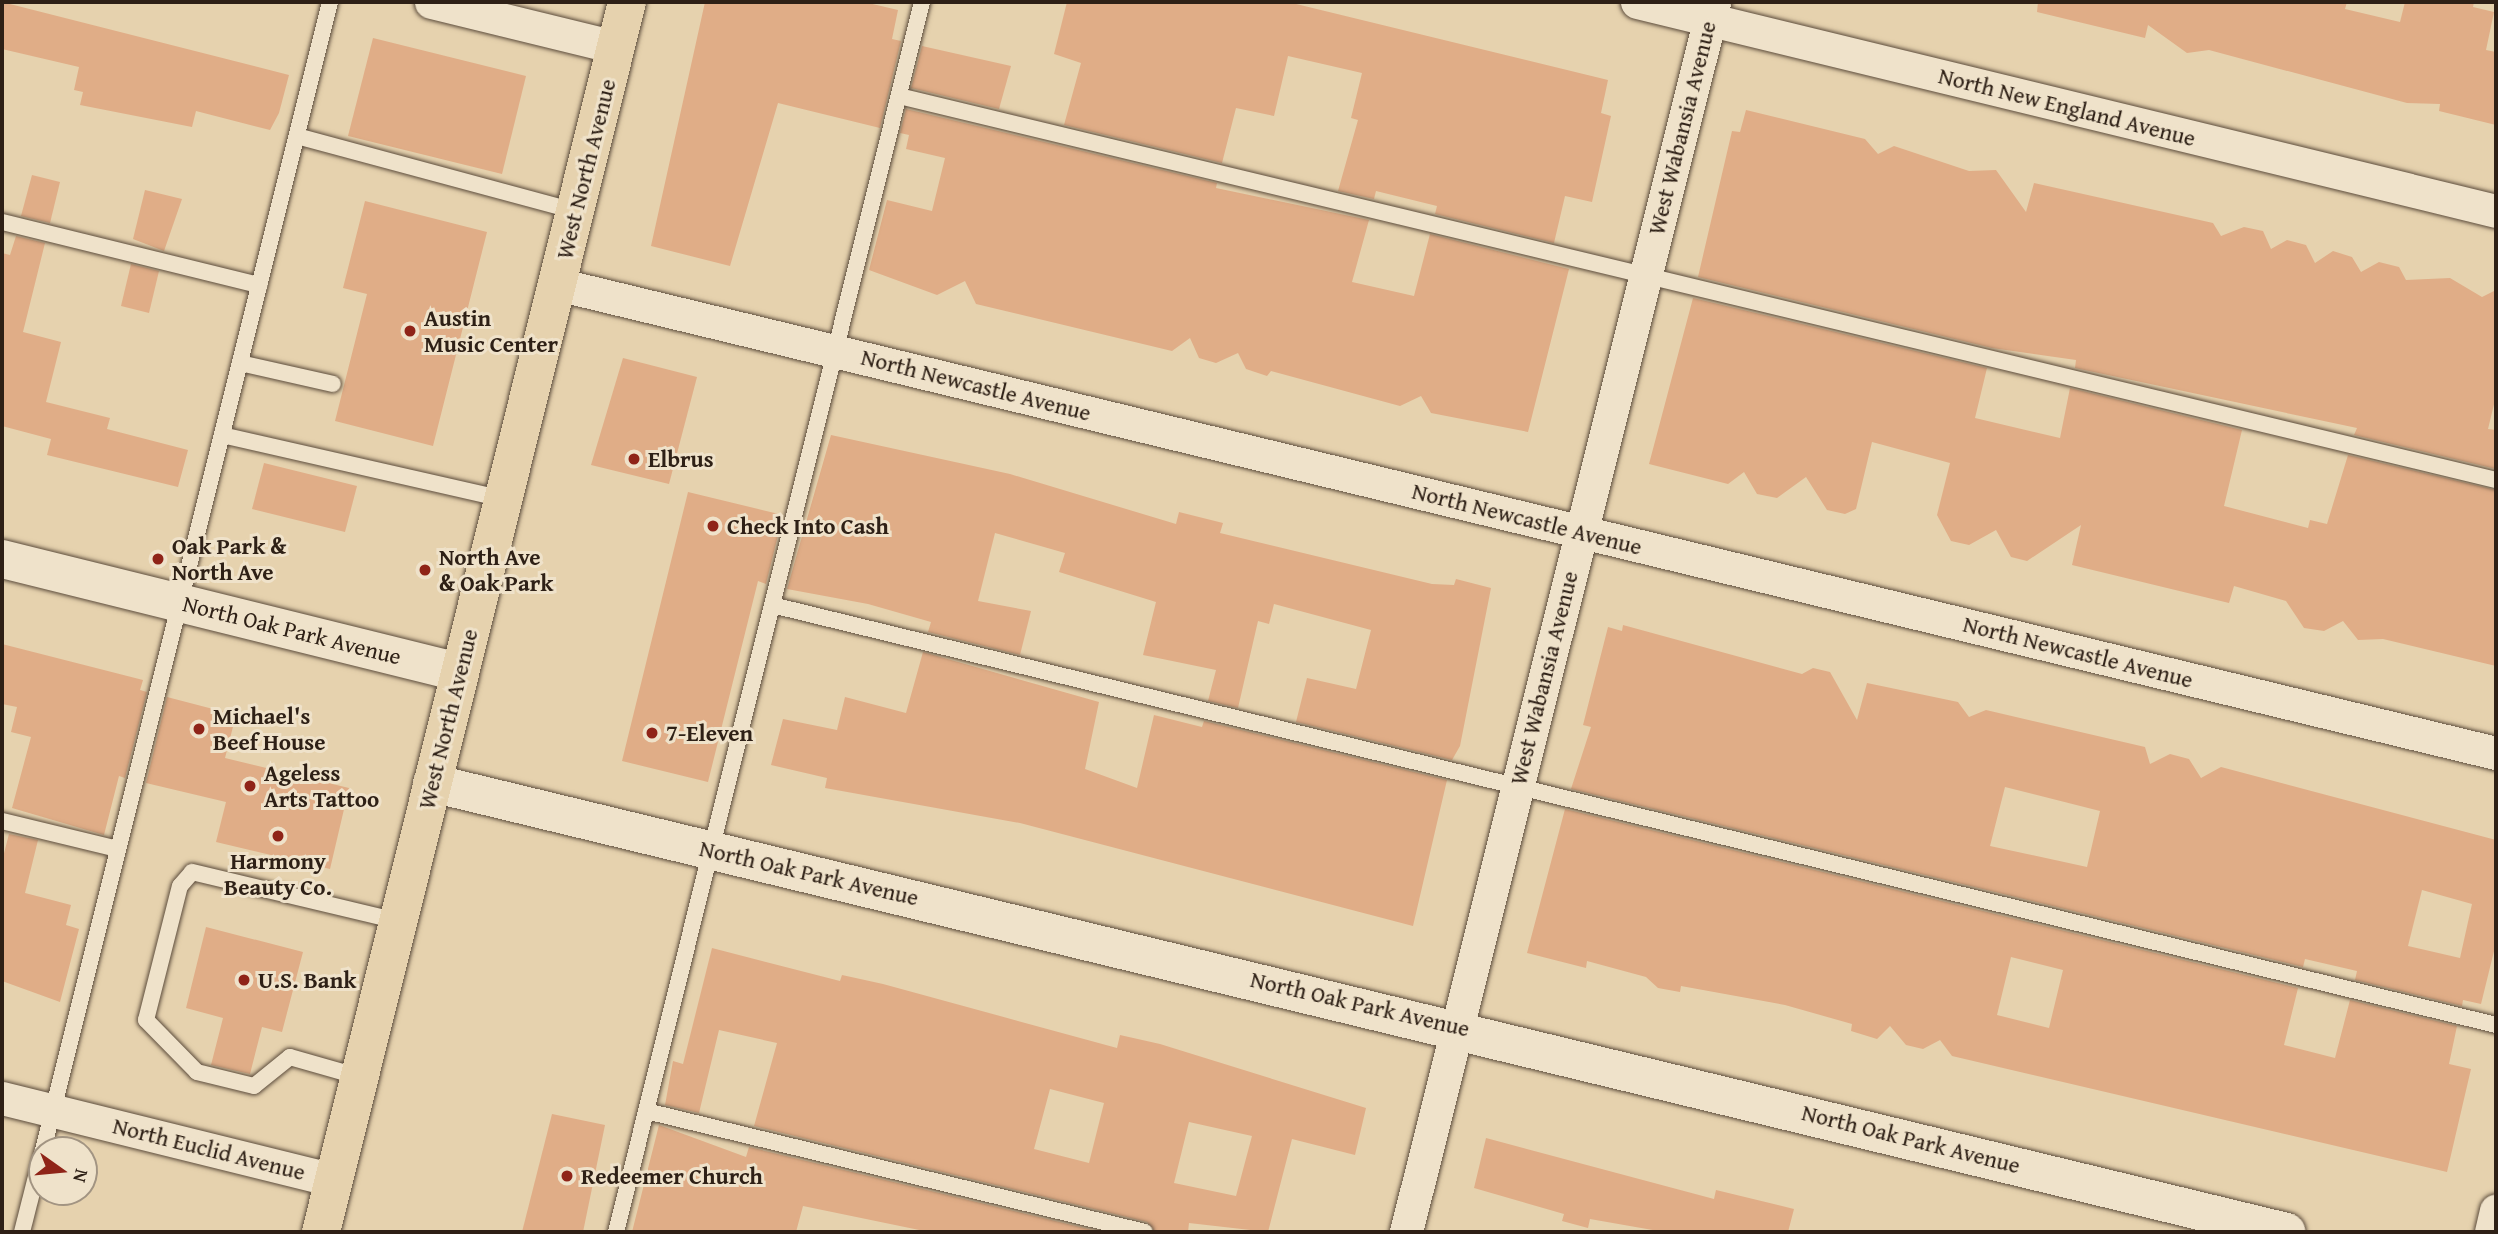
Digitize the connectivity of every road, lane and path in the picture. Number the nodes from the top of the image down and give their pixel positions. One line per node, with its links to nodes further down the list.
1 (330, 2): 9 (lane)
2 (431, 2): 7 (street)
3 (627, 2): 7 (main road, West North Avenue)
4 (922, 2): 8 (lane)
5 (1637, 2): 6 (street, North New England Avenue)
6 (1712, 10): 11 (street, North New England Avenue); 13 (street, West Wabansia Avenue)
7 (616, 47): 10 (main road, West North Avenue)
8 (899, 96): 13 (lane); 16 (lane)
9 (297, 136): 10 (lane); 15 (lane)
10 (575, 211): 14 (main road, West North Avenue)
11 (2496, 211)
12 (2, 222): 15 (lane)
13 (1645, 274): 20 (lane); 22 (street, West Wabansia Avenue)
14 (557, 284): 16 (street, North Newcastle Avenue); 21 (main road, West North Avenue)
15 (260, 285): 17 (lane)
16 (835, 351): 22 (street, North Newcastle Avenue); 25 (lane)
17 (240, 363): 18 (lane); 19 (lane)
18 (333, 384)
19 (222, 435): 21 (lane); 24 (lane)
20 (2496, 480)
21 (503, 499): 26 (main road, West North Avenue)
22 (1581, 532): 27 (street, North Newcastle Avenue); 29 (street, West Wabansia Avenue)
23 (2, 559): 24 (street, North Oak Park Avenue)
24 (180, 603): 26 (street, North Oak Park Avenue); 31 (lane)
25 (772, 605): 29 (lane); 32 (lane)
26 (459, 672): 28 (main road, West North Avenue)
27 (2496, 753)
28 (432, 783): 32 (street, North Oak Park Avenue); 33 (main road, West North Avenue)
29 (1517, 785): 34 (lane); 35 (street, West Wabansia Avenue)
30 (2, 821): 31 (lane)
31 (118, 849): 38 (lane)
32 (711, 849): 35 (street, North Oak Park Avenue); 39 (lane)
33 (398, 921): 36 (main road, West North Avenue); 36 (lane)
34 (2496, 1025)
35 (1457, 1027): 48 (street, West Wabansia Avenue); 49 (street, North Oak Park Avenue)
36 (360, 1077): 41 (main road, West North Avenue)
37 (2, 1098): 38 (street, North Euclid Avenue)
38 (53, 1111): 40 (lane); 41 (street, North Euclid Avenue)
39 (646, 1111): 46 (lane); 47 (lane)
40 (46, 1136)
41 (334, 1180): 45 (main road, West North Avenue)
42 (28, 1206): 44 (lane)
43 (2496, 1211): 50 (street)
44 (22, 1232)
45 (321, 1232)
46 (616, 1232)
47 (1145, 1232)
48 (1406, 1232)
49 (2286, 1232)
50 (2491, 1232)

